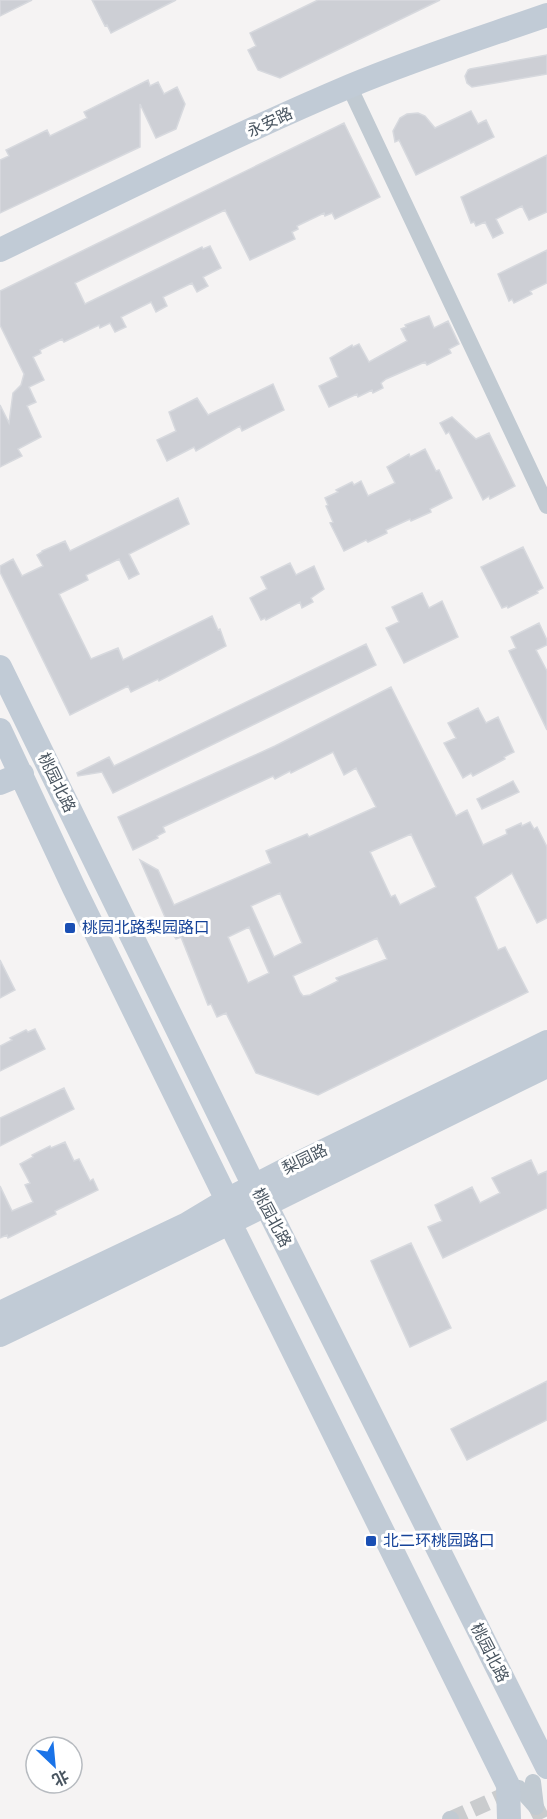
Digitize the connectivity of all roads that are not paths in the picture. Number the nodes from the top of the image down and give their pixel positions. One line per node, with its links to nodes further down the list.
1 (547, 15): 2 (main road, 永安路)
2 (350, 86): 3 (main road, 永安路); 4 (street)
3 (0, 250)
4 (547, 506)
5 (0, 667): 11 (main road, 桃园北路)
6 (0, 730): 7 (main road, 桃园北路)
7 (22, 774): 8 (main road); 12 (main road, 桃园北路)
8 (0, 783)
9 (547, 1042): 11 (main road, 梨园路)
10 (547, 1066): 11 (main road, 梨园路)
11 (260, 1196): 12 (main road, 梨园路); 15 (main road, 桃园北路)
12 (229, 1212): 13 (main road, 梨园路); 14 (main road, 梨园路); 16 (main road, 桃园北路)
13 (0, 1314)
14 (0, 1335)
15 (533, 1779)
16 (509, 1819)

